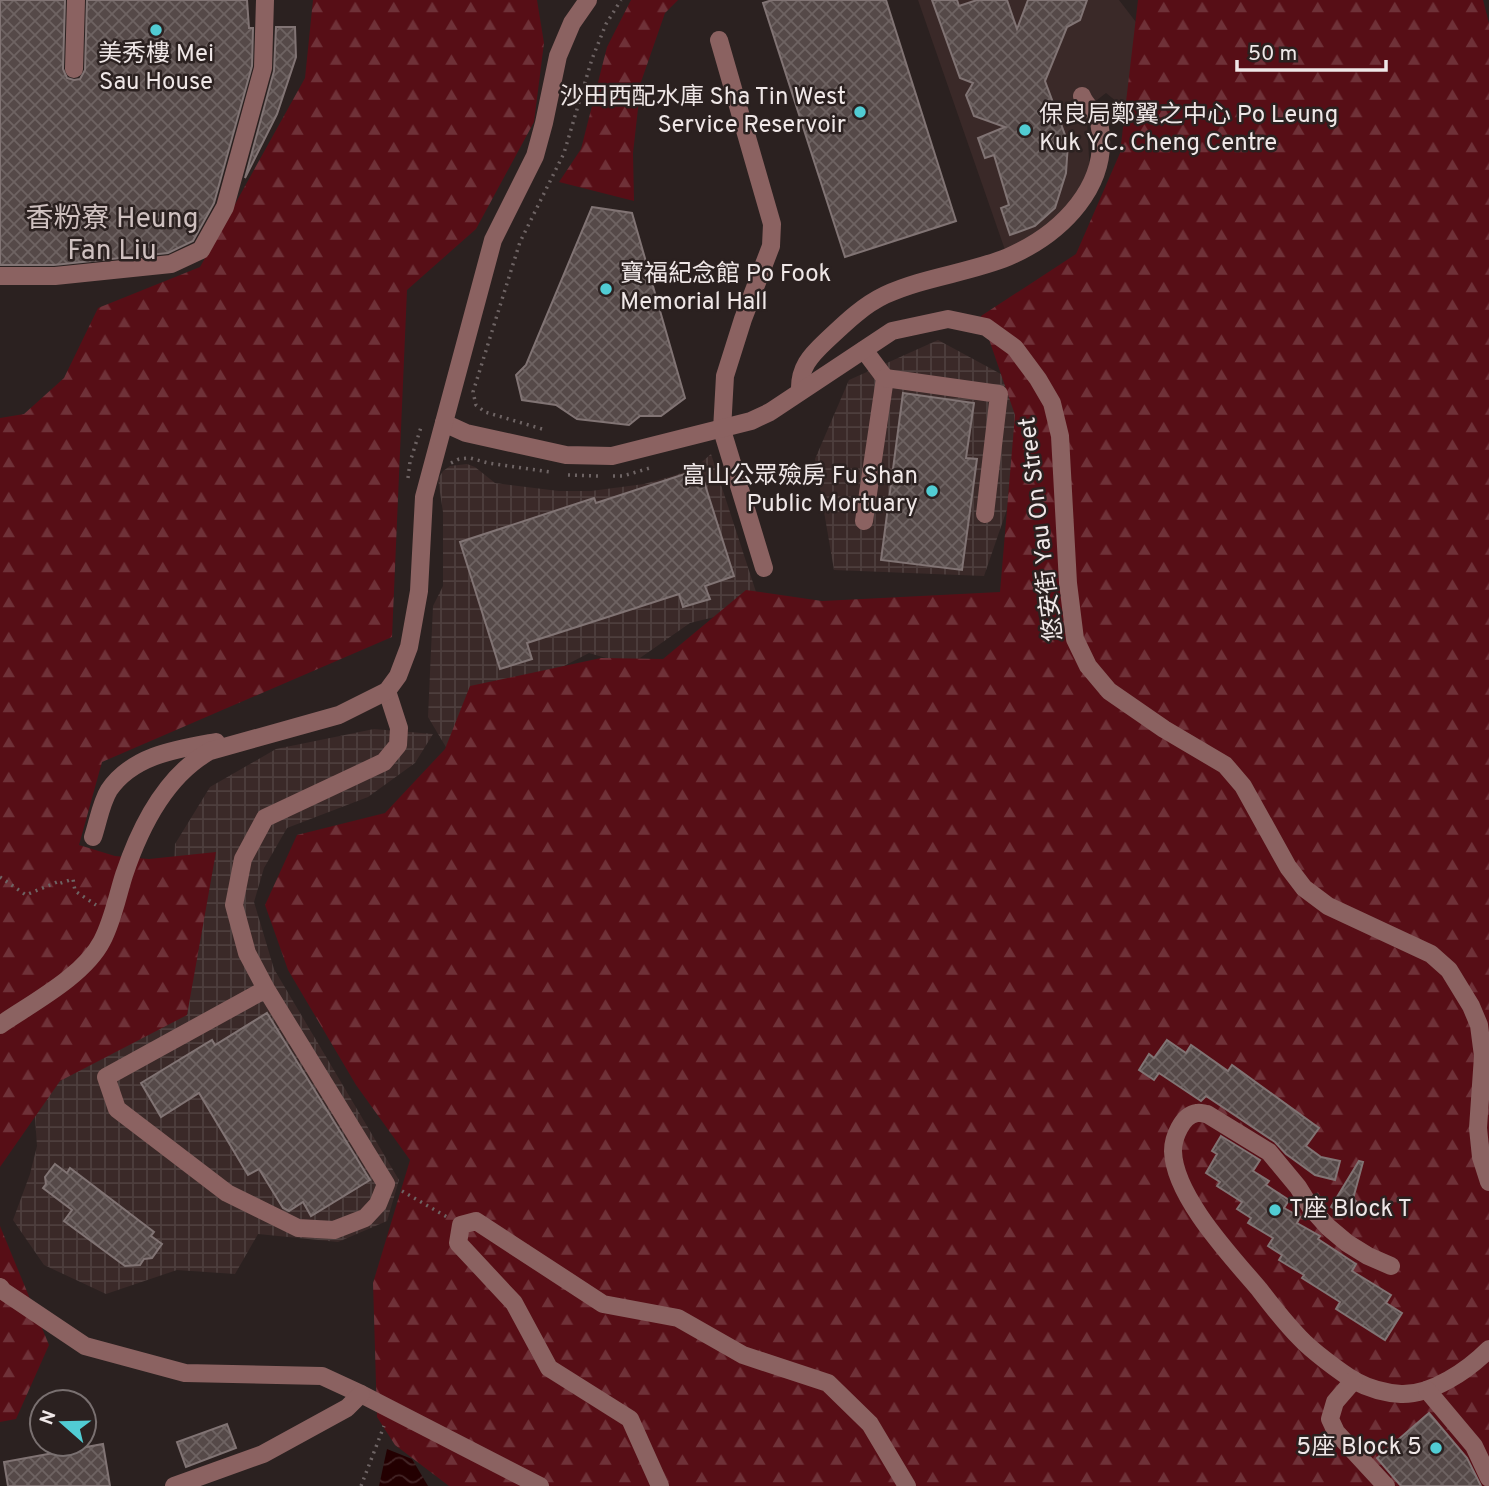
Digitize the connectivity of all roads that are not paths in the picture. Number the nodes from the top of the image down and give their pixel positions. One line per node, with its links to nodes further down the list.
1 (76, 0): 5 (street)
2 (265, 0): 7 (street)
3 (588, 0): 11 (street)
4 (719, 40): 12 (street)
5 (74, 69)
6 (1082, 96): 10 (street)
7 (0, 276)
8 (864, 350): 9 (street); 10 (street, 悠安街 Yau On Street); 21 (street, 悠安街 Yau On Street)
9 (885, 378): 13 (street); 14 (street)
10 (800, 391): 12 (street, 悠安街 Yau On Street)
11 (443, 424): 12 (street, 悠安街 Yau On Street); 16 (street)
12 (722, 430): 15 (street)
13 (985, 514)
14 (864, 521)
15 (764, 568)
16 (387, 691): 17 (street); 19 (street)
17 (271, 732): 18 (street); 20 (street)
18 (93, 837)
19 (266, 989): 19 (street)
20 (0, 1025)
21 (1489, 1182)
22 (1391, 1266): 25 (street)
23 (0, 1287): 27 (street)
24 (1489, 1349): 26 (street)
25 (1354, 1380): 26 (street); 33 (street)
26 (1427, 1390): 28 (street)
27 (361, 1394): 29 (street); 30 (street)
28 (1489, 1478)
29 (174, 1486)
30 (540, 1486)
31 (660, 1486): 32 (street)
32 (907, 1486)
33 (1386, 1486)

